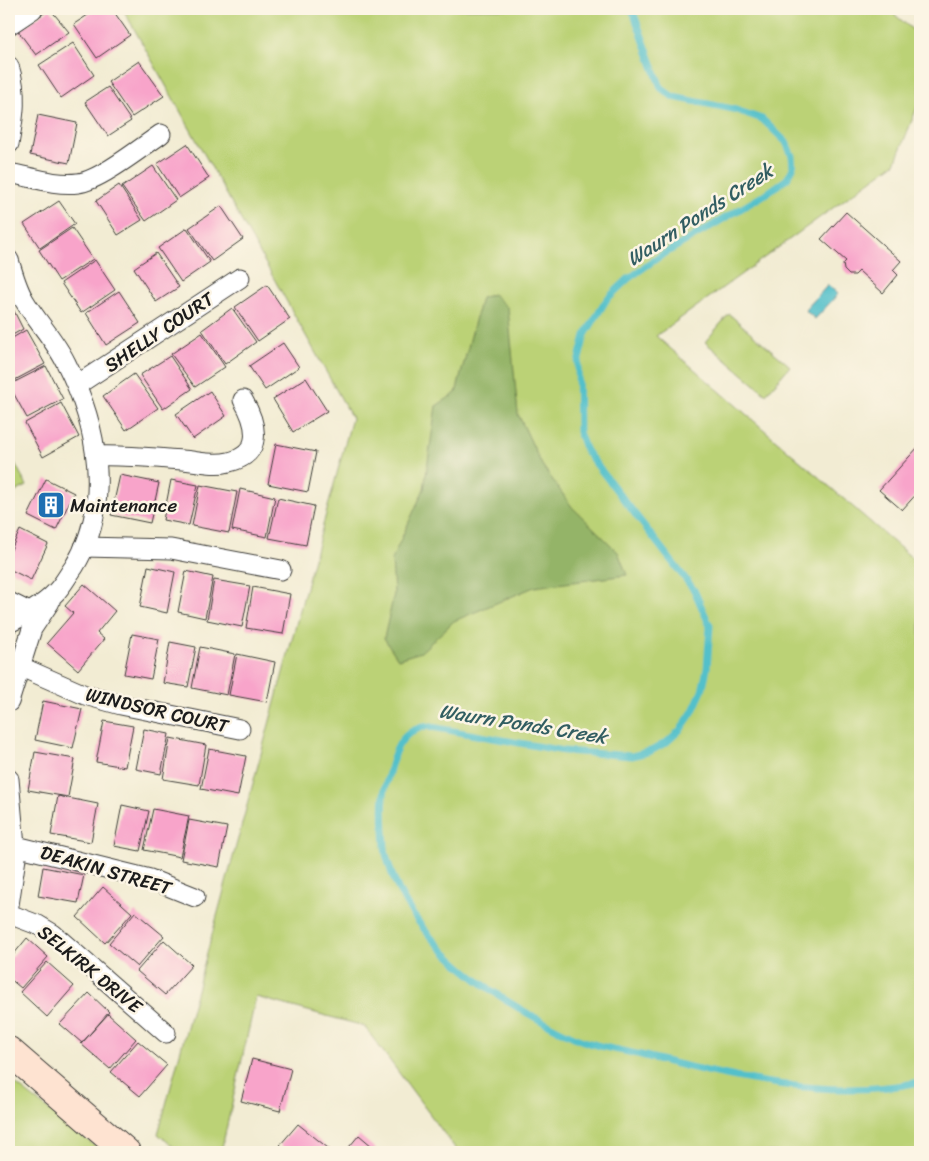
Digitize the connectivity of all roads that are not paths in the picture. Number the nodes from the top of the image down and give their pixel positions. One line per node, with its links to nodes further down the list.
1 (33, 9): 2 (street)
2 (9, 25)
3 (9, 66): 5 (street)
4 (161, 134): 6 (street)
5 (9, 144)
6 (9, 173)
7 (10, 271): 9 (street)
8 (240, 278): 9 (street, SHELLY COURT)
9 (77, 385): 11 (street)
10 (244, 400): 11 (street)
11 (97, 456): 12 (street)
12 (84, 547): 13 (street); 14 (street)
13 (281, 570)
14 (61, 587): 16 (street); 18 (street)
15 (9, 602): 16 (street)
16 (29, 612): 17 (street)
17 (9, 623)
18 (20, 666): 19 (street); 20 (street, WINDSOR COURT)
19 (9, 702)
20 (240, 729)
21 (9, 779): 22 (street)
22 (16, 846): 23 (street, DEAKIN STREET); 24 (street)
23 (196, 897)
24 (9, 905)
25 (9, 914): 26 (street, SELKIRK DRIVE)
26 (166, 1033)
27 (9, 1051): 28 (street)
28 (126, 1152)

